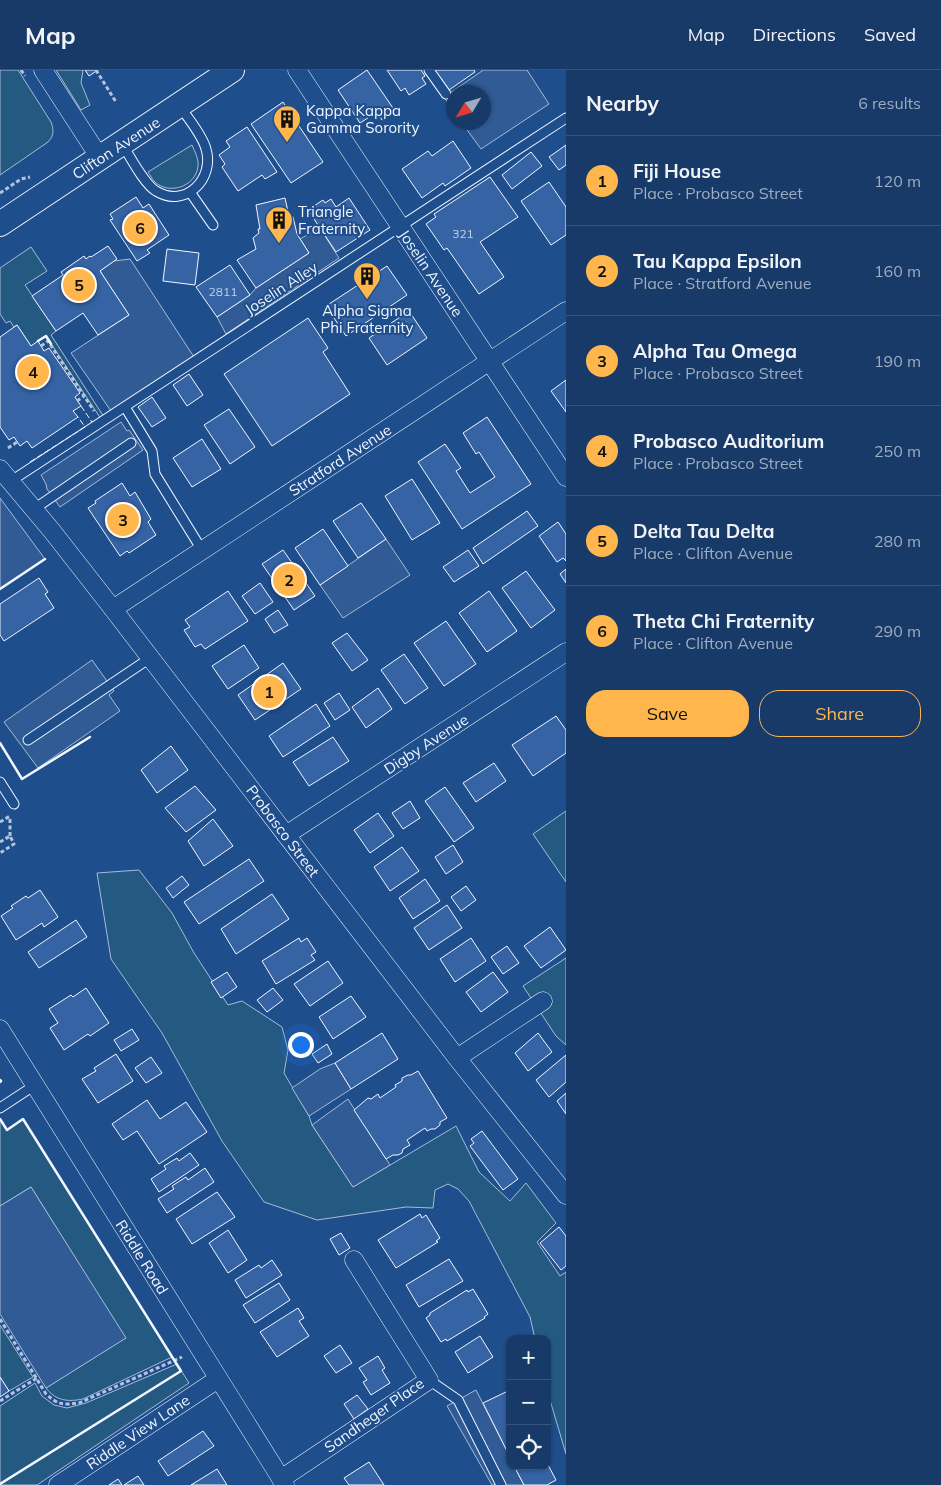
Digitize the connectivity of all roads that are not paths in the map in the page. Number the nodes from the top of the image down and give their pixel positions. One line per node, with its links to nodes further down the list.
1 (43, 70): 9 (street)
2 (232, 70): 6 (main road, Clifton Avenue)
3 (296, 70): 13 (street, Joselin Avenue)
4 (429, 70): 5 (lane)
5 (446, 94)
6 (180, 106): 8 (main road, Clifton Avenue); 10 (lane)
7 (566, 118): 13 (lane, Joselin Alley)
8 (122, 144): 9 (main road, Clifton Avenue); 10 (lane)
9 (100, 158): 11 (main road, Clifton Avenue)
10 (190, 192): 12 (lane)
11 (0, 224)
12 (213, 225)
13 (400, 226): 15 (street, Joselin Avenue); 16 (lane, Joselin Alley)
14 (566, 311): 15 (street, Stratford Avenue)
15 (490, 361): 19 (street, Joselin Avenue); 21 (street, Stratford Avenue)
16 (125, 407): 18 (lane, Joselin Alley); 21 (lane)
17 (131, 443): 20 (lane)
18 (5, 475): 20 (street, Probasco Street)
19 (566, 477)
20 (34, 509): 22 (street, Probasco Street)
21 (202, 550): 22 (street, Stratford Avenue)
22 (113, 609): 24 (street, Probasco Street)
23 (566, 652): 28 (street, Digby Avenue)
24 (150, 658): 25 (lane); 28 (street, Probasco Street)
25 (28, 740)
26 (0, 782): 27 (lane)
27 (14, 804)
28 (286, 835): 31 (street, Probasco Street)
29 (543, 1001): 31 (street)
30 (0, 1029): 32 (street, Riddle Road)
31 (457, 1058): 34 (street, Probasco Street)
32 (35, 1085): 33 (lane); 36 (street, Riddle Road)
33 (0, 1108)
34 (566, 1195)
35 (354, 1260): 37 (street, Sandheger Place)
36 (218, 1379): 38 (street, Riddle Road); 39 (street, Riddle View Lane)
37 (429, 1380): 38 (street, Sandheger Place); 40 (lane)
38 (283, 1482)
39 (58, 1485)
40 (501, 1485)

